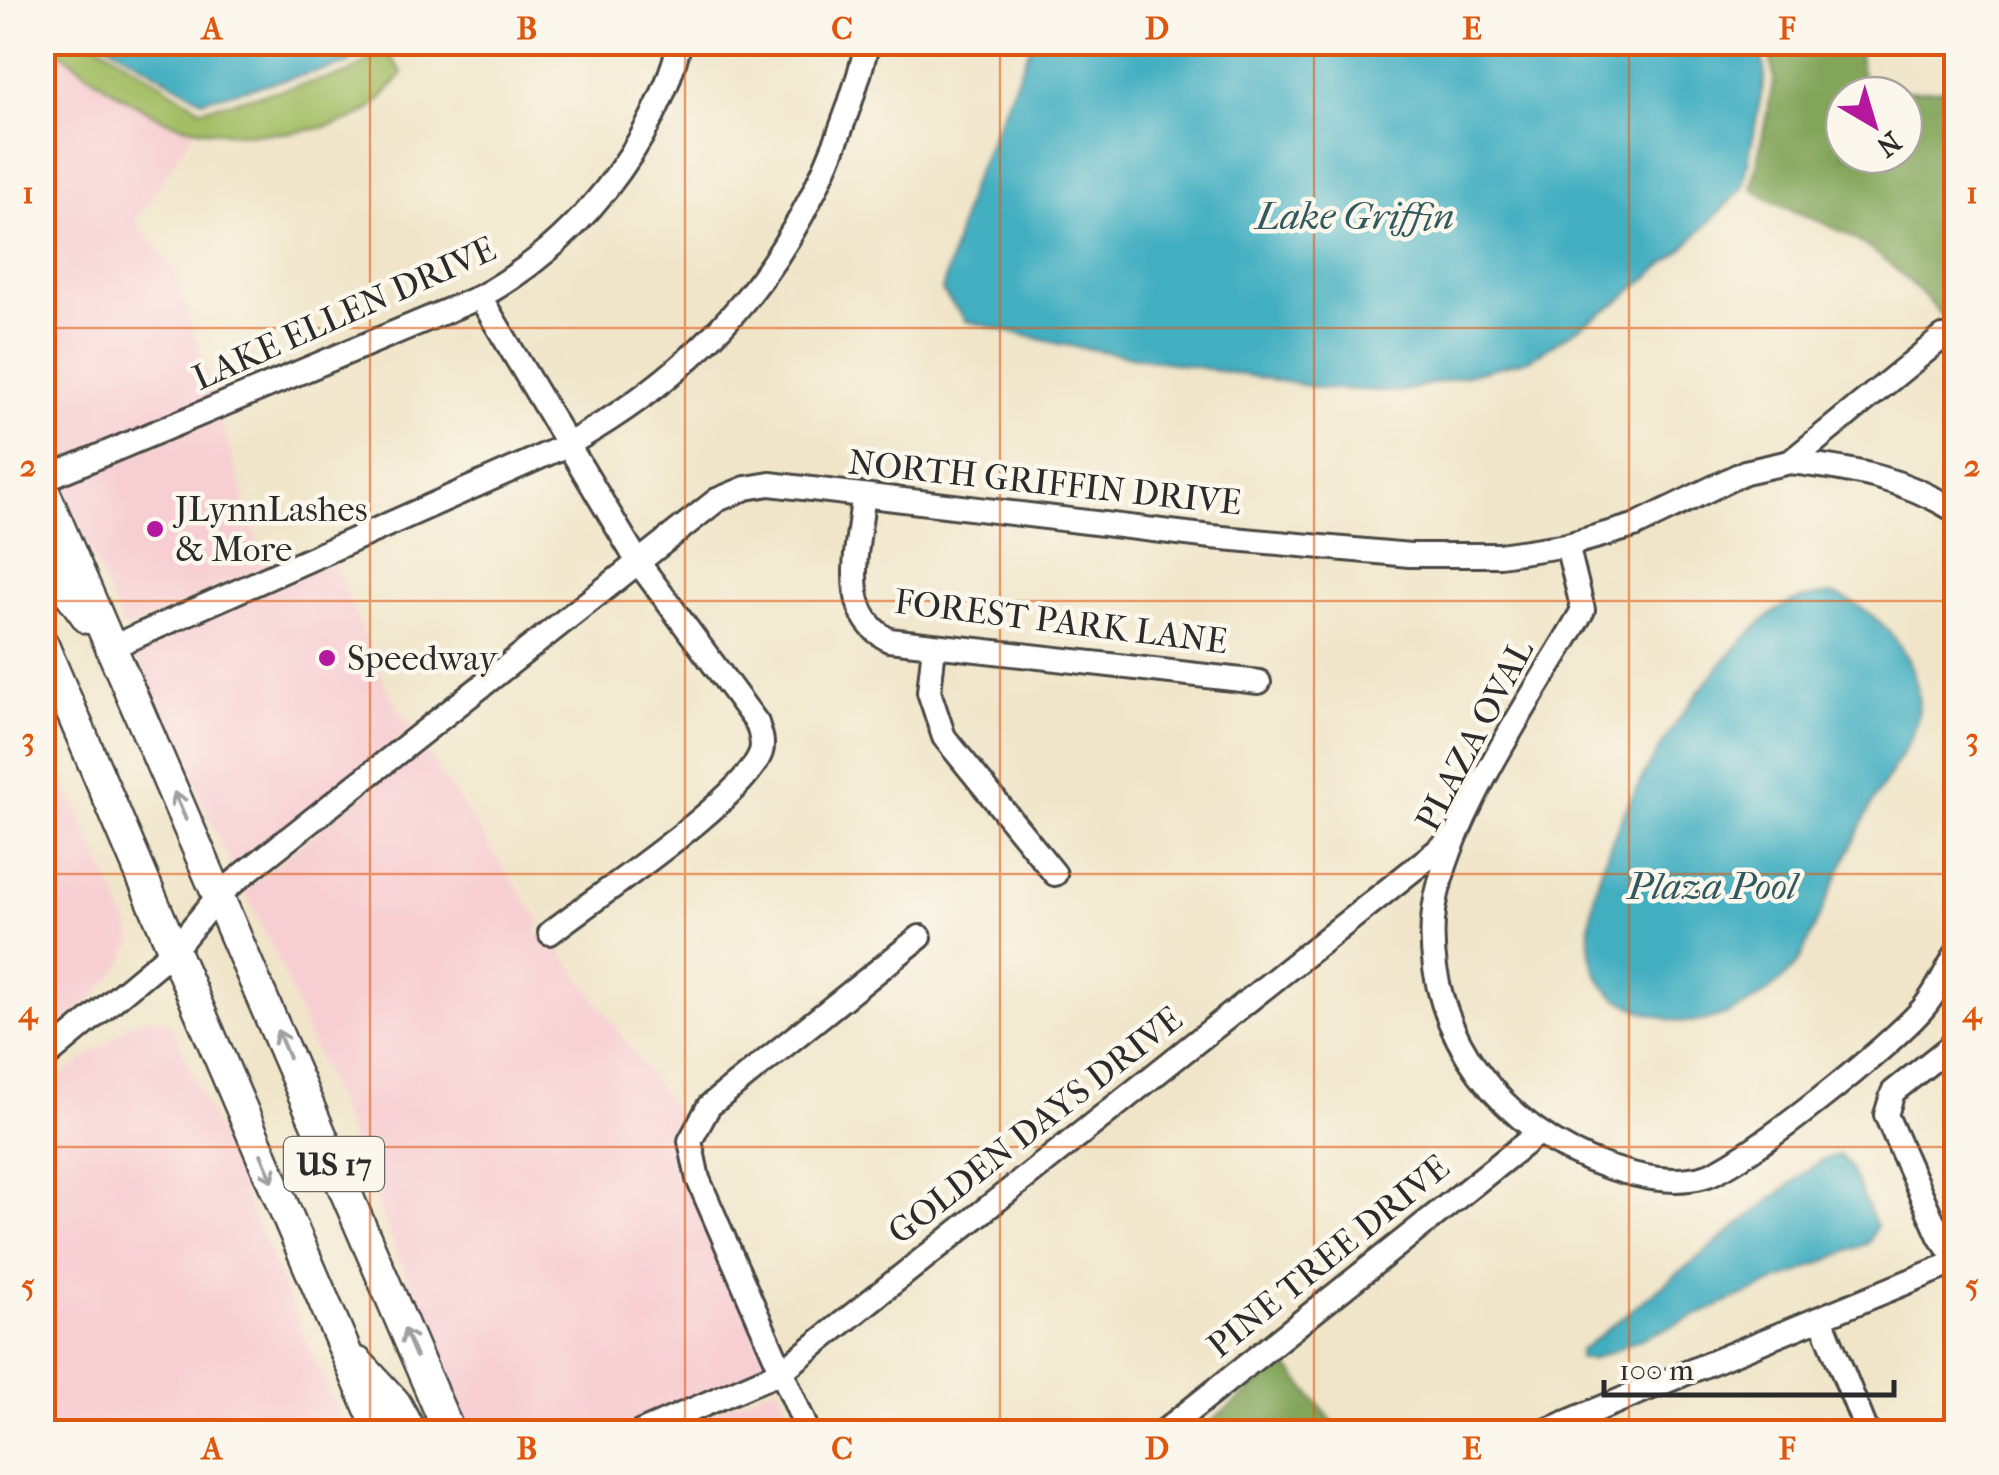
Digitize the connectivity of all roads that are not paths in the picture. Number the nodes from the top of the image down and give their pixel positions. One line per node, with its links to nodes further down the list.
1 (680, 42): 3 (street, LAKE ELLEN DRIVE)
2 (868, 42): 5 (street)
3 (480, 297): 5 (street); 7 (street, LAKE ELLEN DRIVE)
4 (1942, 337): 6 (street, NORTH GRIFFIN DRIVE)
5 (565, 446): 12 (street); 15 (street)
6 (1790, 462): 9 (street); 10 (street, NORTH GRIFFIN DRIVE)
7 (42, 484): 15 (main road, US 17)
8 (863, 498): 10 (street, NORTH GRIFFIN DRIVE); 12 (street, NORTH GRIFFIN DRIVE); 14 (street, FOREST PARK LANE)
9 (1956, 511)
10 (1567, 544): 17 (street, PLAZA OVAL)
11 (42, 556): 15 (main road)
12 (638, 562): 19 (street, NORTH GRIFFIN DRIVE); 20 (street)
13 (42, 643): 22 (main road, US 17)
14 (934, 646): 16 (street, FOREST PARK LANE); 18 (street)
15 (112, 647): 19 (main road, US 17, one-way to 15)
16 (1259, 682)
17 (1453, 838): 26 (street, PLAZA OVAL); 30 (street, GOLDEN DAYS DRIVE)
18 (1055, 874)
19 (219, 895): 22 (street, NORTH GRIFFIN DRIVE); 33 (main road, US 17, one-way to 19)
20 (550, 932)
21 (920, 937): 30 (street)
22 (174, 950): 25 (street, NORTH GRIFFIN DRIVE); 29 (main road, US 17, one-way to 29)
23 (1956, 954): 26 (street, PLAZA OVAL)
24 (1956, 1042): 27 (street)
25 (42, 1060)
26 (1536, 1134): 36 (street, PINE TREE DRIVE)
27 (1956, 1260): 28 (street)
28 (1821, 1318): 37 (street); 38 (street)
29 (342, 1346): 31 (main road, US 17); 32 (main road)
30 (782, 1371): 34 (street, GOLDEN DAYS DRIVE); 35 (street)
31 (380, 1432)
32 (411, 1432)
33 (449, 1432)
34 (641, 1432)
35 (808, 1432)
36 (1163, 1432)
37 (1543, 1432)
38 (1868, 1432)

